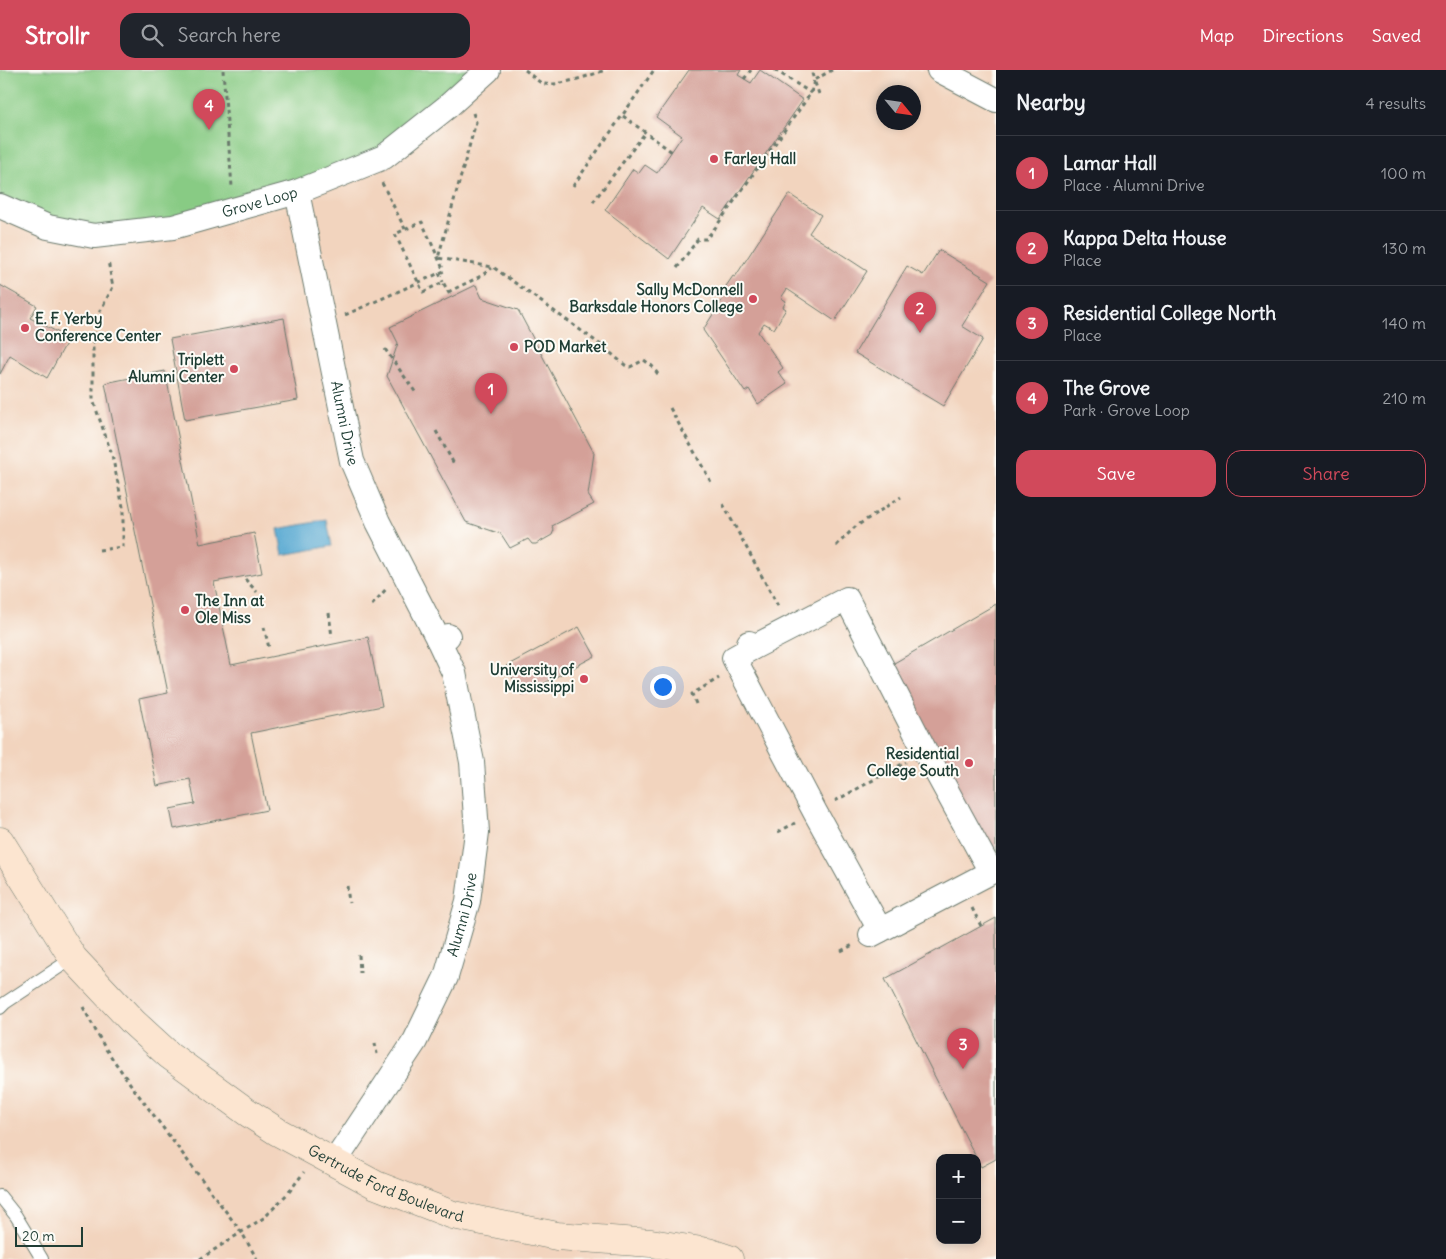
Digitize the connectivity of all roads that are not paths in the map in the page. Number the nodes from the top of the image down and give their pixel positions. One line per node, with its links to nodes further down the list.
1 (488, 70): 4 (street, Grove Loop)
2 (939, 70): 3 (street)
3 (996, 100)
4 (297, 192): 5 (street, Grove Loop); 10 (street, Alumni Drive)
5 (0, 206)
6 (0, 841): 8 (street, Gertrude Ford Boulevard)
7 (876, 932): 7 (street)
8 (73, 958): 9 (lane); 10 (street, Gertrude Ford Boulevard)
9 (0, 1008)
10 (321, 1164): 13 (street, Gertrude Ford Boulevard)
11 (0, 1196): 12 (lane)
12 (42, 1259)
13 (729, 1259)

